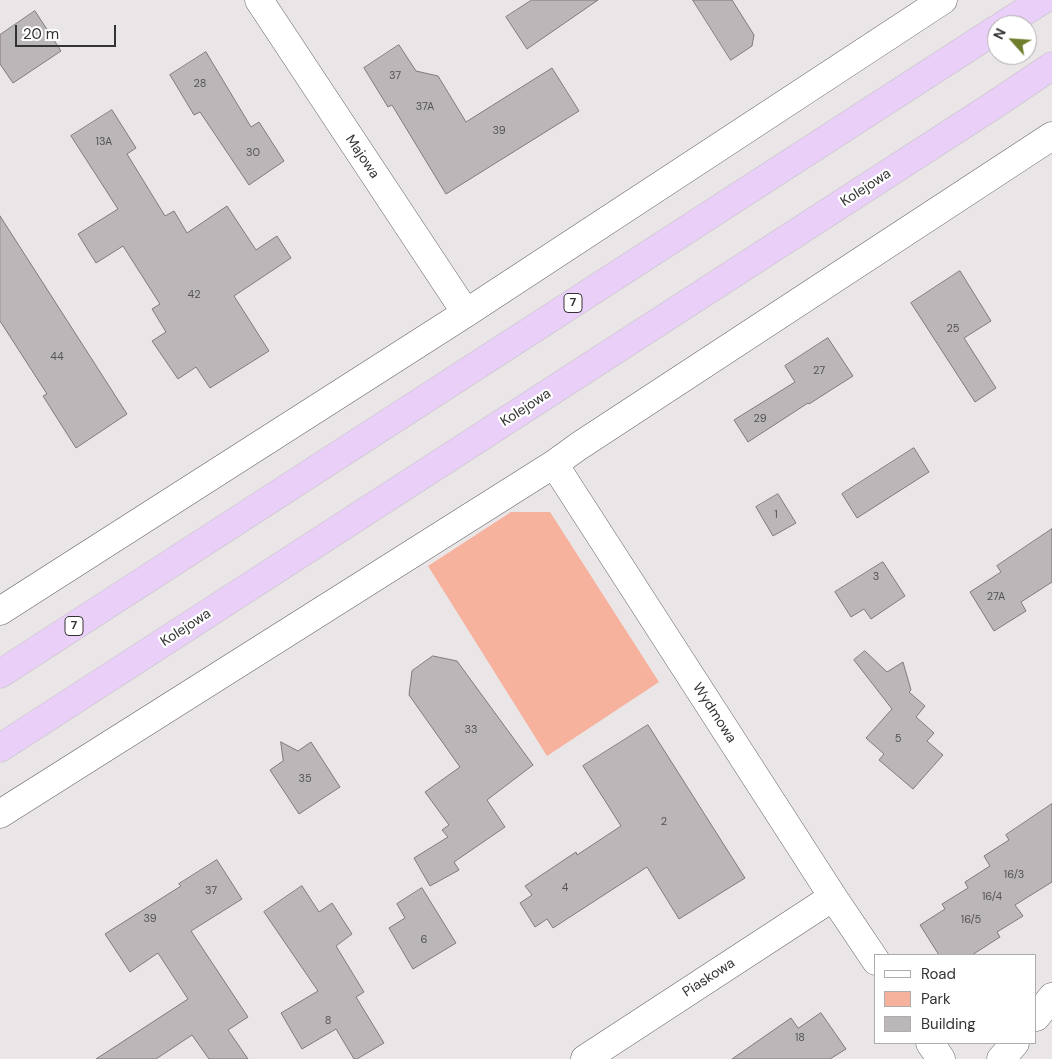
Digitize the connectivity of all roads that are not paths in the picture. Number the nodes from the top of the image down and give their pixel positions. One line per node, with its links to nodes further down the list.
1 (259, 0): 8 (street, Majowa)
2 (943, 0): 8 (street)
3 (1043, 0): 4 (highway)
4 (1019, 15)
5 (987, 35): 11 (highway, 7)
6 (1052, 66): 12 (highway, Kolejowa)
7 (1052, 136): 9 (street)
8 (466, 313): 10 (street)
9 (554, 464): 13 (street); 14 (street, Wydmowa)
10 (0, 611)
11 (0, 674)
12 (0, 748)
13 (0, 814)
14 (833, 897): 15 (street, Wydmowa); 20 (street, Piaskowa)
15 (874, 958)
16 (1052, 997): 17 (street)
17 (1037, 1016)
18 (931, 1044): 21 (street)
19 (1014, 1044): 22 (street)
20 (584, 1059)
21 (941, 1059)
22 (1002, 1059)

